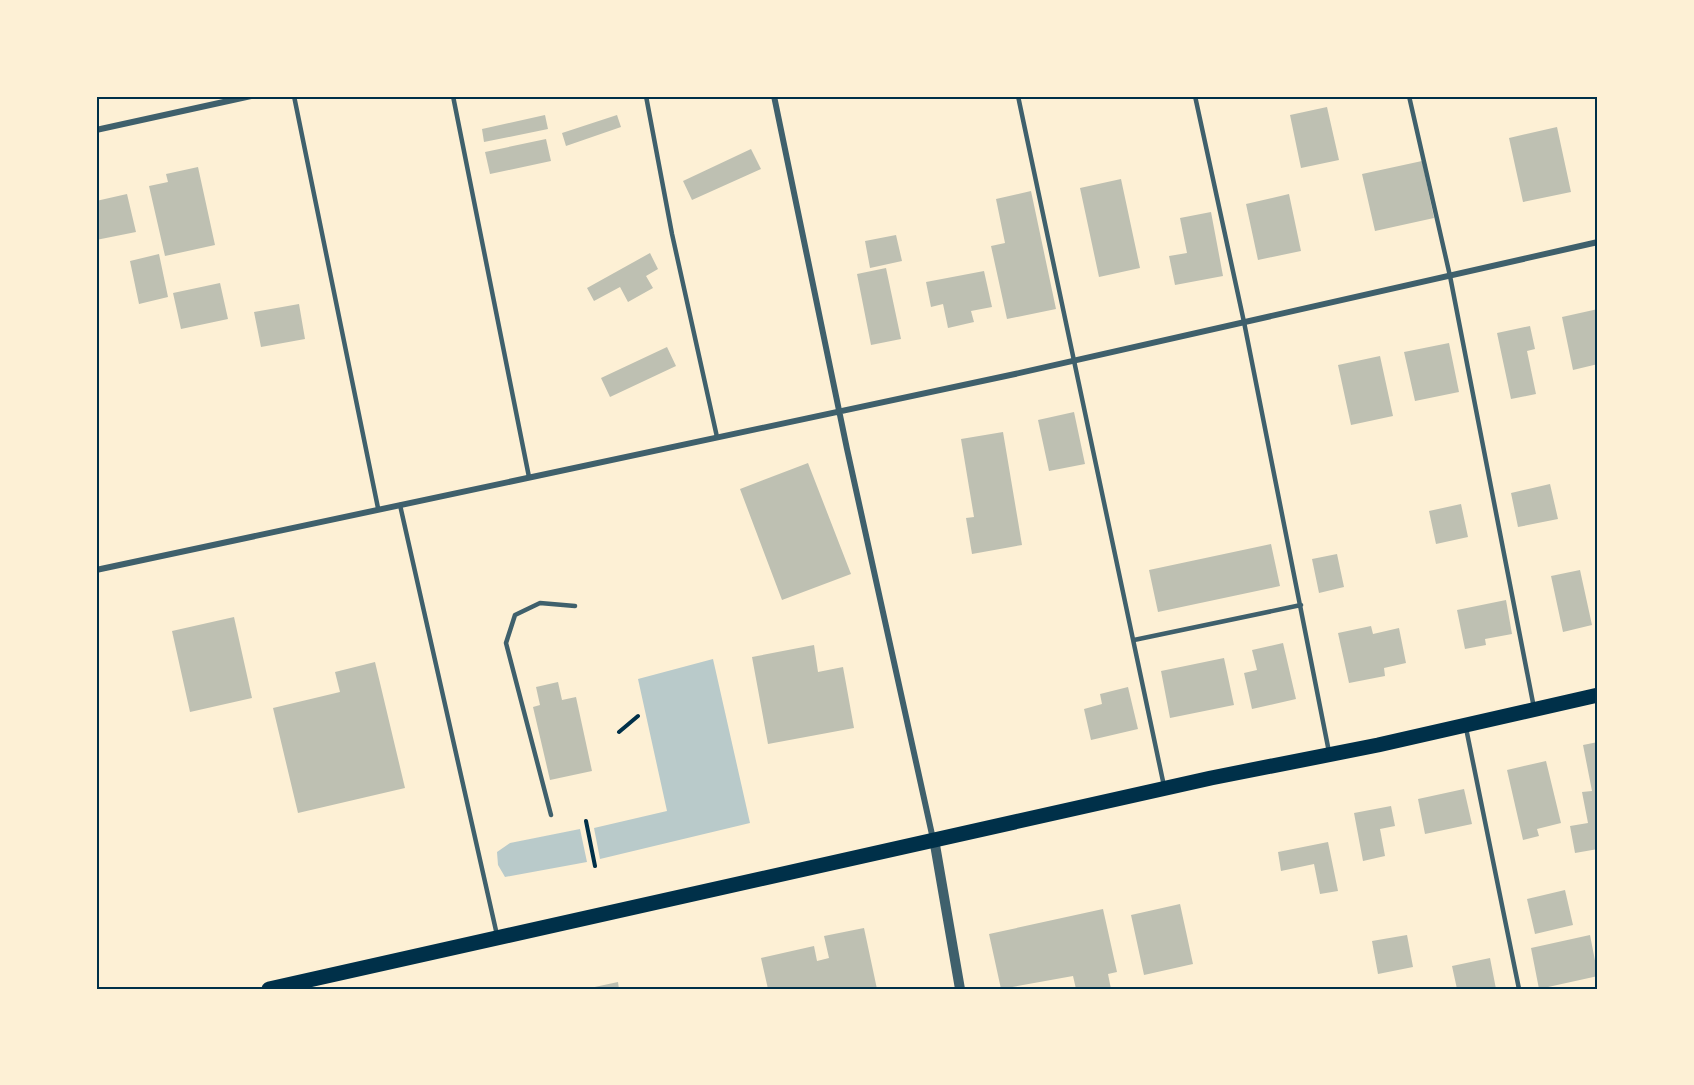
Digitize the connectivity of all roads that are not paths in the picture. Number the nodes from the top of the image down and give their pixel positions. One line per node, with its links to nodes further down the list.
1 (251, 96): 9 (street)
2 (294, 96): 18 (lane)
3 (453, 96): 16 (lane)
4 (646, 96): 15 (lane)
5 (774, 96): 14 (street)
6 (1018, 96): 13 (lane)
7 (1195, 96): 12 (lane)
8 (1409, 96): 11 (lane)
9 (96, 130)
10 (1598, 242): 11 (street)
11 (1450, 276): 12 (street); 24 (lane)
12 (1244, 322): 13 (street); 20 (lane)
13 (1075, 360): 14 (street); 22 (lane)
14 (839, 411): 15 (street); 29 (street)
15 (717, 437): 16 (street)
16 (528, 477): 17 (street)
17 (400, 505): 18 (street); 30 (lane)
18 (378, 508): 19 (street)
19 (96, 570)
20 (1300, 605): 22 (lane); 26 (lane)
21 (575, 606): 28 (lane)
22 (1134, 640): 27 (lane)
23 (1598, 695): 24 (main road)
24 (1534, 710): 25 (main road)
25 (1466, 725): 26 (main road); 33 (lane)
26 (1330, 754): 27 (main road)
27 (1165, 788): 29 (main road)
28 (551, 815)
29 (933, 839): 30 (main road); 32 (street)
30 (497, 938): 31 (main road)
31 (269, 989)
32 (960, 989)
33 (1519, 989)

